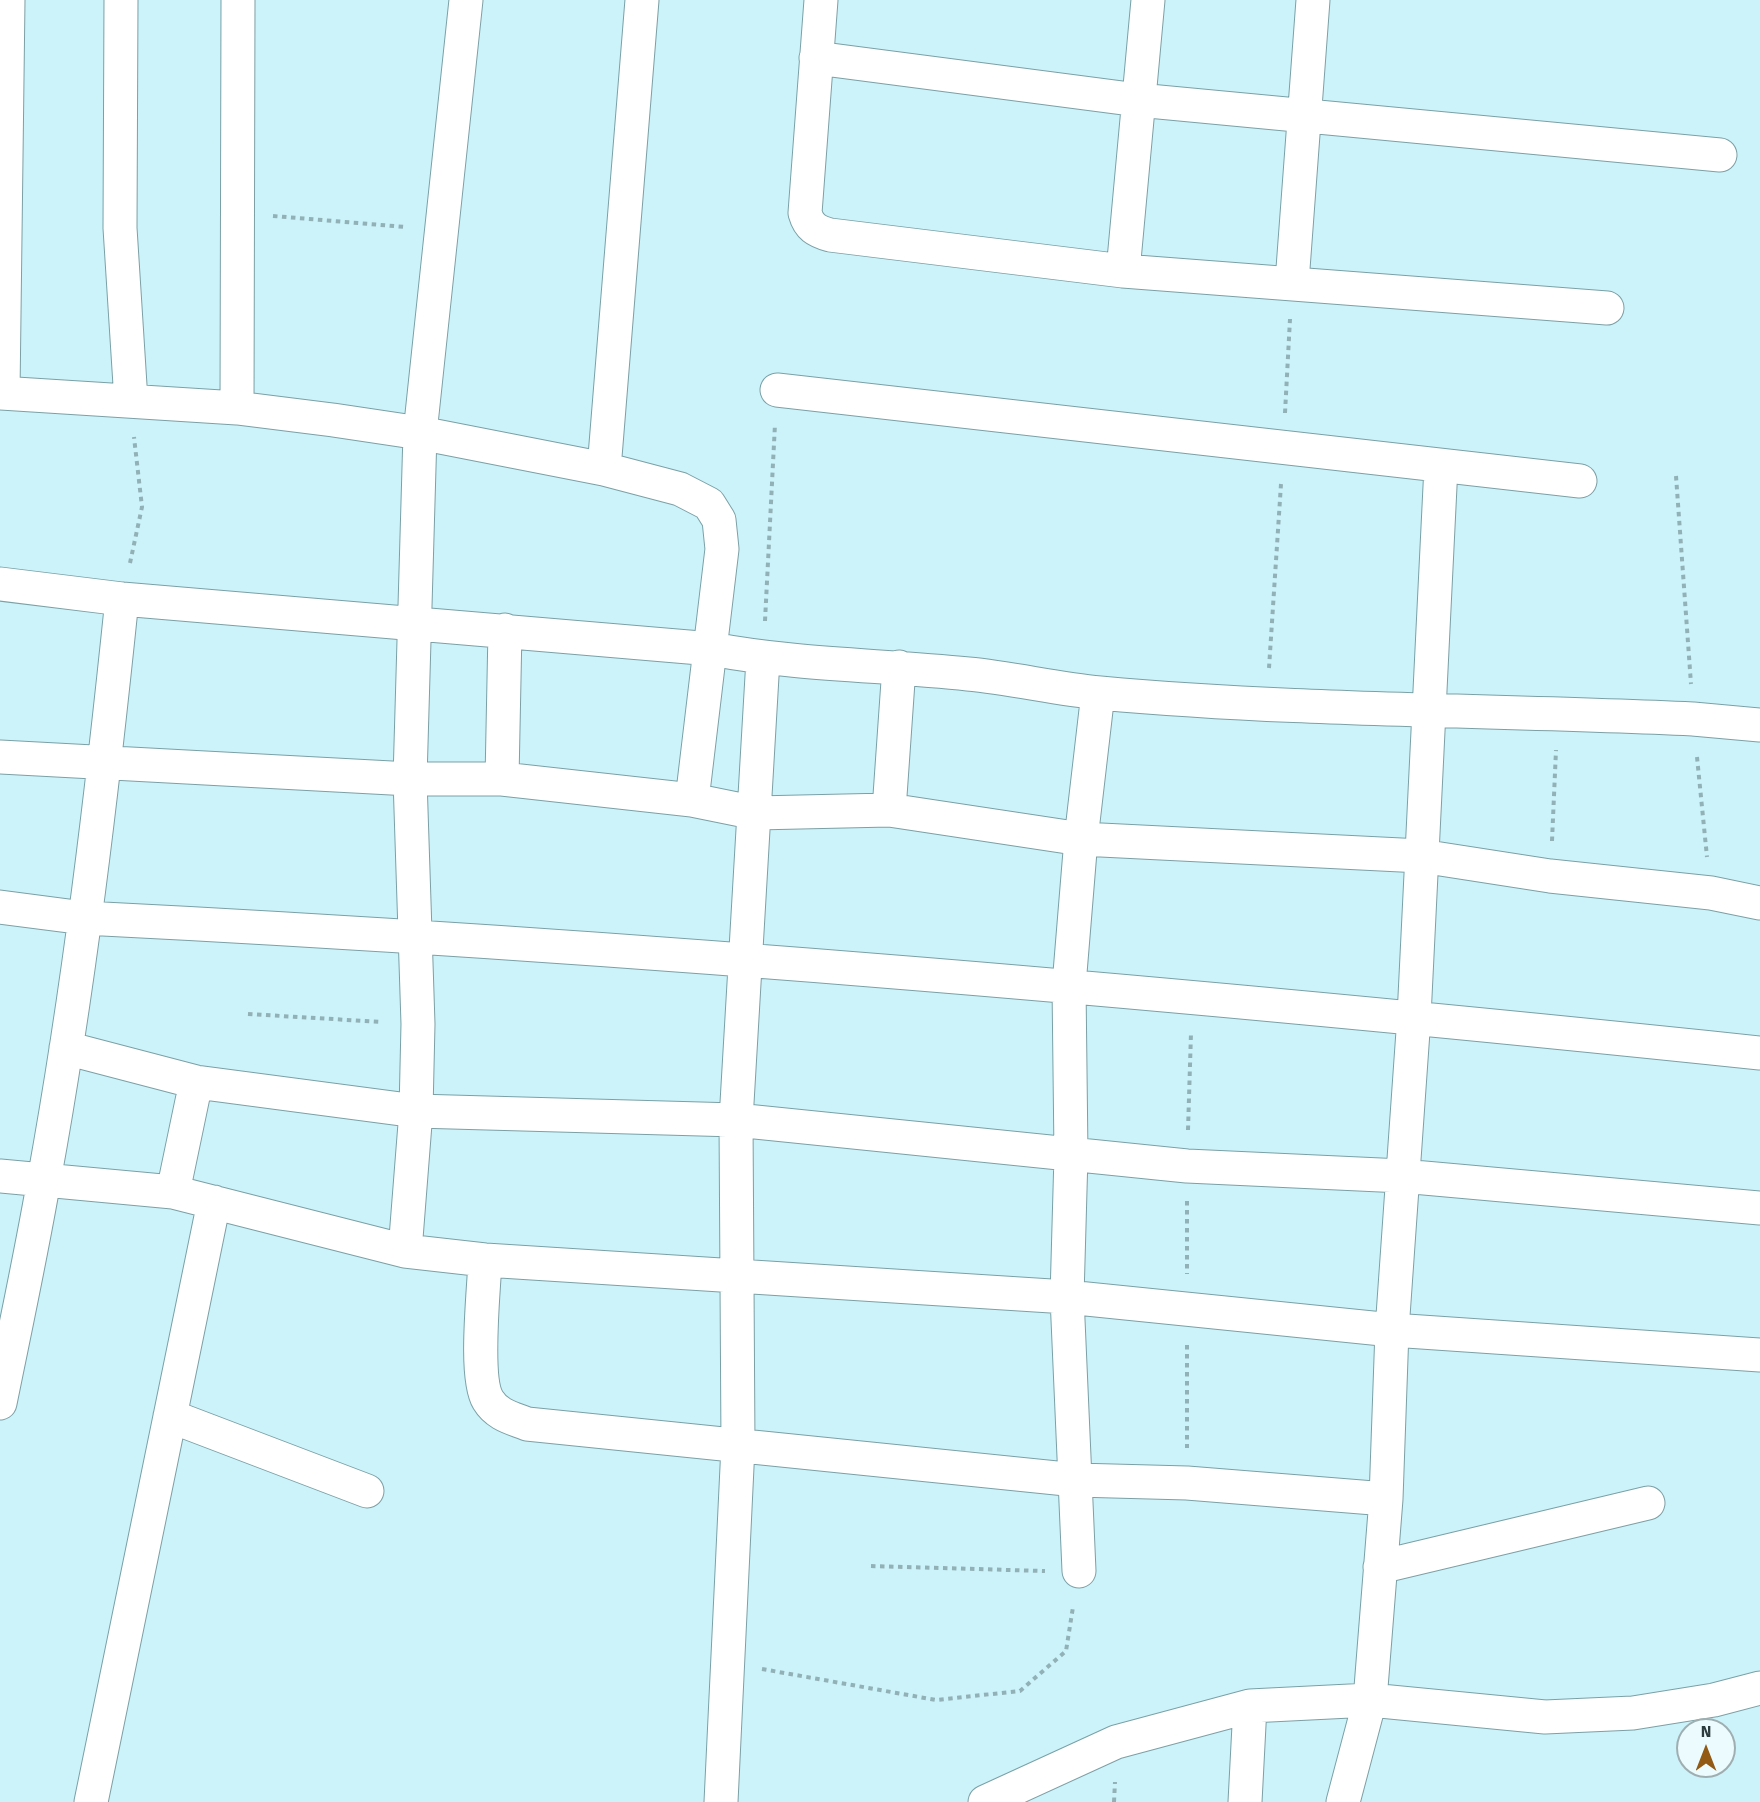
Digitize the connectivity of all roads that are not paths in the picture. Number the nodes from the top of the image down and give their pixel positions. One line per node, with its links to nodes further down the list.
1 (8, 0): 17 (street)
2 (122, 0): 18 (street)
3 (238, 0): 19 (street)
4 (466, 0): 20 (street)
5 (642, 0): 22 (street)
6 (821, 0): 9 (street)
7 (1148, 0): 10 (street)
8 (1313, 0): 11 (street)
9 (816, 58): 10 (street); 13 (street)
10 (1138, 100): 11 (street); 13 (street)
11 (1306, 117): 12 (street); 14 (street)
12 (1720, 155)
13 (1123, 271): 14 (street)
14 (1292, 282): 15 (street)
15 (1607, 308)
16 (777, 390): 21 (street)
17 (2, 393): 18 (street)
18 (131, 401): 19 (street)
19 (237, 408): 20 (street)
20 (420, 433): 22 (street); 26 (street)
21 (1441, 466): 23 (street); 32 (street)
22 (604, 469): 28 (street)
23 (1580, 481)
24 (0, 584): 25 (street)
25 (122, 599): 26 (street); 35 (street)
26 (414, 624): 27 (street); 36 (street)
27 (505, 630): 28 (street); 37 (street)
28 (712, 649): 29 (street); 38 (street)
29 (763, 659): 30 (street); 40 (street)
30 (899, 667): 31 (street); 39 (street)
31 (1098, 693): 32 (street); 41 (street)
32 (1428, 709): 33 (street); 42 (street)
33 (1760, 725)
34 (0, 757): 35 (street)
35 (105, 762): 36 (street); 45 (street)
36 (410, 779): 37 (street); 46 (street)
37 (502, 779): 38 (street)
38 (692, 800): 40 (street)
39 (889, 810): 40 (street); 41 (street)
40 (756, 813): 47 (street)
41 (1081, 839): 42 (street); 48 (street)
42 (1421, 856): 43 (street); 49 (street)
43 (1760, 903)
44 (0, 907): 45 (street)
45 (84, 918): 46 (street); 50 (street)
46 (415, 939): 47 (street); 53 (street)
47 (746, 959): 48 (street); 54 (street)
48 (1069, 985): 49 (street); 55 (street)
49 (1414, 1017): 51 (street); 57 (street)
50 (66, 1048): 52 (street); 58 (street)
51 (1760, 1053)
52 (196, 1082): 53 (street); 59 (street)
53 (416, 1111): 54 (street); 62 (street)
54 (736, 1120): 55 (street); 64 (street)
55 (1071, 1155): 57 (street); 65 (street)
56 (0, 1176): 58 (street)
57 (1402, 1176): 61 (street); 66 (street)
58 (44, 1180): 59 (street); 68 (street)
59 (173, 1192): 60 (street)
60 (214, 1202): 62 (street); 69 (street)
61 (1760, 1208)
62 (405, 1251): 63 (street)
63 (485, 1260): 64 (street); 70 (street)
64 (738, 1276): 65 (street); 70 (street)
65 (1067, 1297): 66 (street); 71 (street)
66 (1392, 1330): 67 (street); 73 (street)
67 (1760, 1355)
68 (0, 1403)
69 (170, 1416): 72 (street); 81 (street)
70 (738, 1446): 71 (street); 82 (street)
71 (1076, 1480): 73 (street); 76 (street)
72 (368, 1491)
73 (1386, 1499): 75 (street)
74 (1648, 1503): 75 (street)
75 (1380, 1567): 78 (street)
76 (1079, 1571)
77 (1760, 1688): 78 (street)
78 (1370, 1700): 79 (street); 84 (street)
79 (1250, 1706): 80 (street); 83 (street)
80 (1250, 1800)
81 (91, 1802)
82 (721, 1802)
83 (985, 1802)
84 (1343, 1802)

